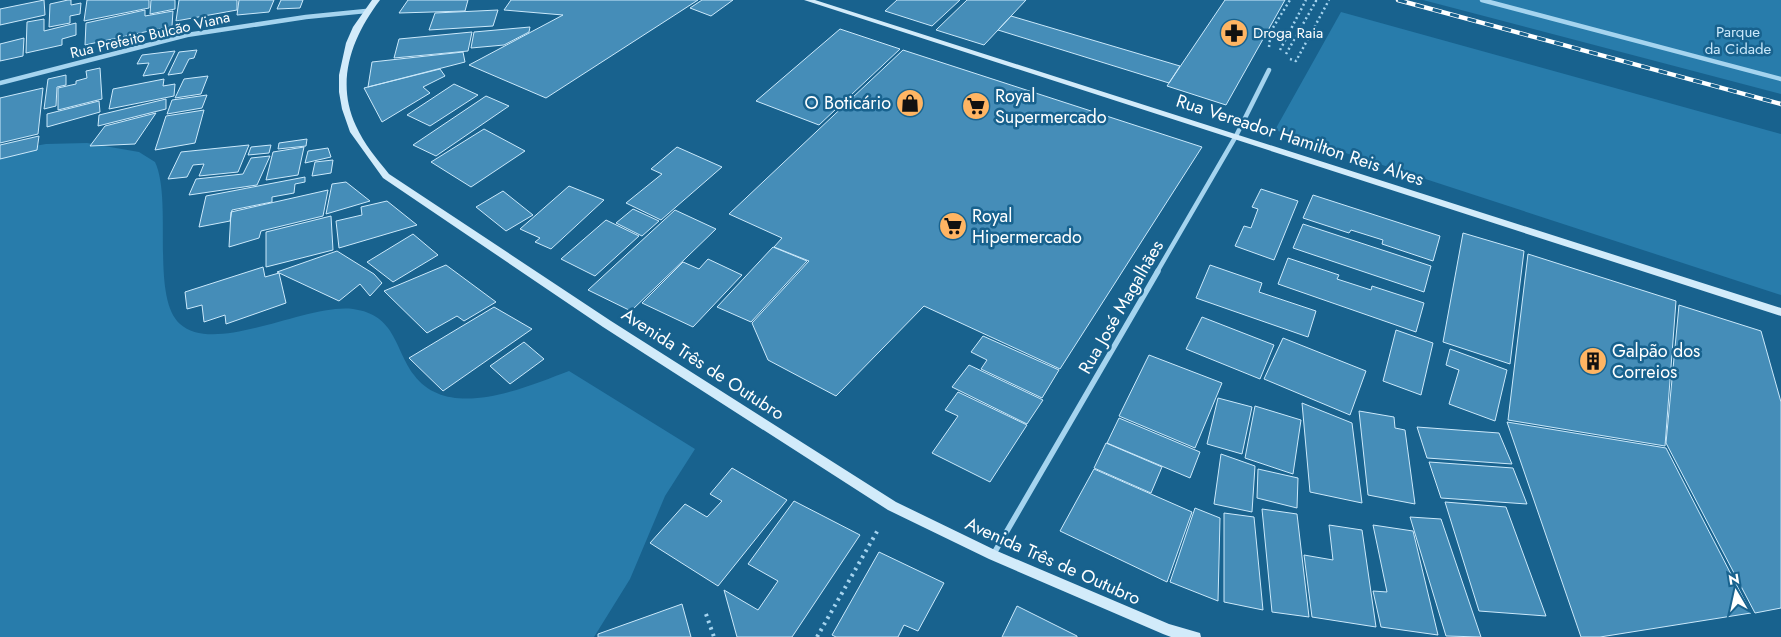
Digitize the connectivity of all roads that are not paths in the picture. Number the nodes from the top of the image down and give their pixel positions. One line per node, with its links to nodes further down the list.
1 (376, 0): 4 (main road, Avenida Três de Outubro)
2 (808, 0): 8 (main road, Rua Vereador Hamilton Reis Alves)
3 (1482, 0): 6 (street)
4 (366, 11): 7 (street, Rua Prefeito Bulcão Viana); 10 (main road, Avenida Três de Outubro)
5 (1269, 70): 8 (street, Rua José Magalhães)
6 (1781, 79)
7 (0, 83)
8 (1236, 136): 9 (main road, Rua Vereador Hamilton Reis Alves); 10 (street, Rua José Magalhães)
9 (1781, 312)
10 (993, 555): 11 (main road, Avenida Três de Outubro)
11 (1195, 637)

